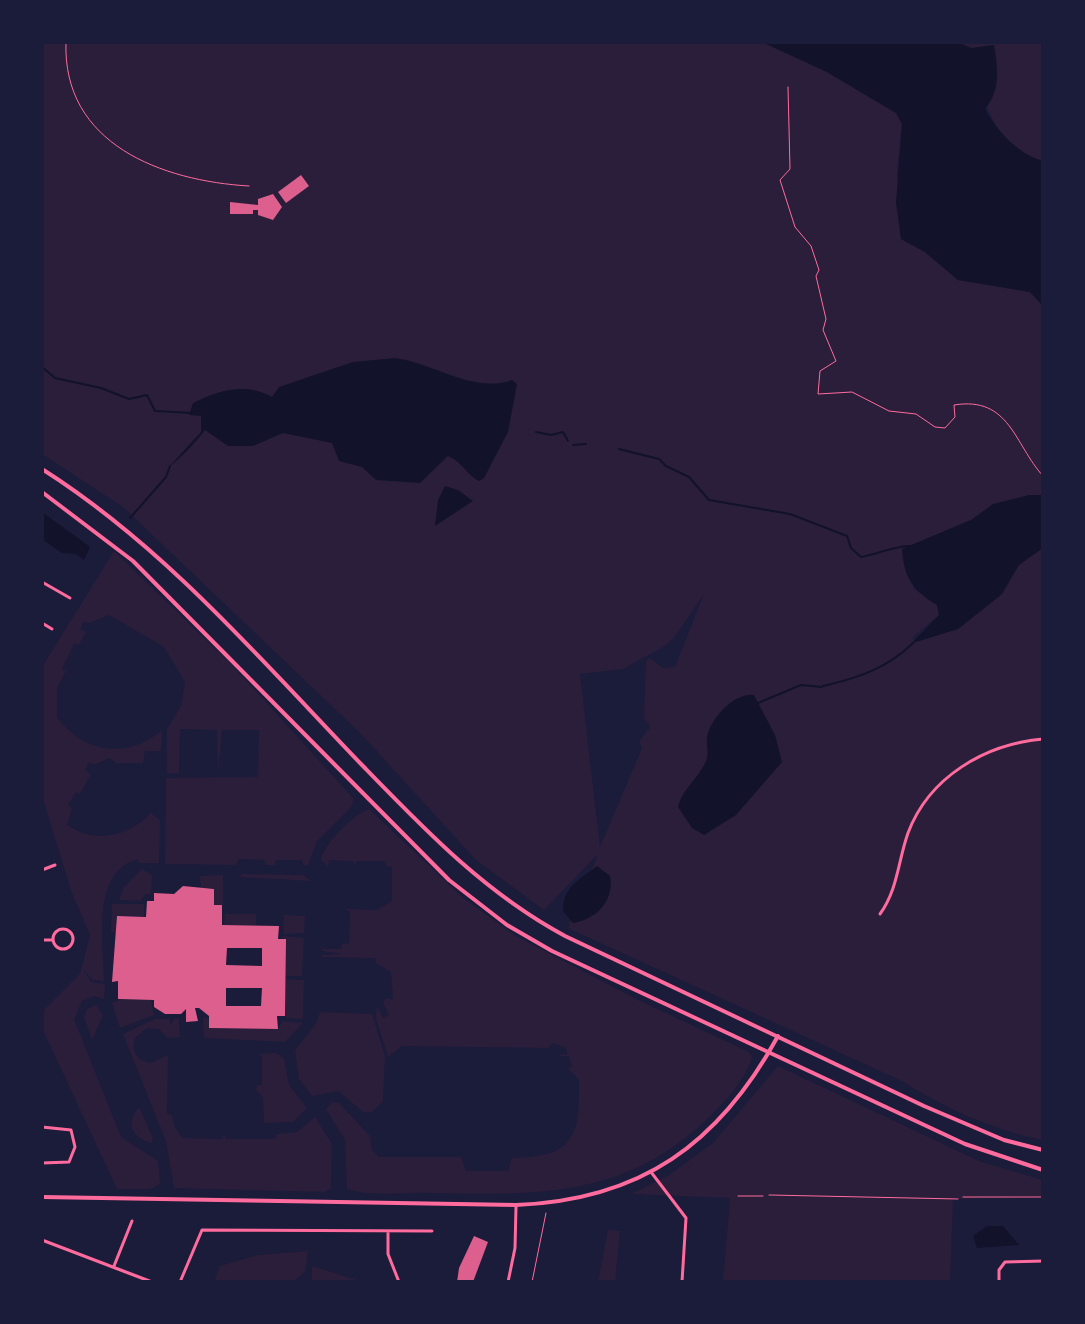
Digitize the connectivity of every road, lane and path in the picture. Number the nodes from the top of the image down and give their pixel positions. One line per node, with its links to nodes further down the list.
1 (66, 42): 3 (lane)
2 (788, 87): 5 (path)
3 (249, 186)
4 (42, 469): 17 (main road)
5 (1043, 476)
6 (42, 492): 18 (main road)
7 (42, 582): 8 (street)
8 (70, 598)
9 (42, 623): 10 (street)
10 (52, 629)
11 (1043, 739): 14 (street)
12 (55, 865): 13 (street)
13 (42, 870)
14 (880, 914)
15 (42, 940): 16 (street)
16 (53, 940): 16 (street)
17 (778, 1036): 18 (main road); 20 (main road)
18 (769, 1052): 22 (main road); 23 (main road)
19 (42, 1127): 21 (street)
20 (1043, 1150)
21 (42, 1163)
22 (1043, 1170)
23 (651, 1172): 30 (main road); 43 (street)
24 (769, 1195): 25 (path); 29 (lane)
25 (738, 1196)
26 (42, 1197): 30 (main road)
27 (963, 1197): 28 (path)
28 (1043, 1197)
29 (958, 1199)
30 (516, 1205): 41 (street)
31 (546, 1213): 42 (path)
32 (132, 1221): 37 (street)
33 (388, 1231): 34 (street); 39 (street); 40 (street)
34 (432, 1231)
35 (42, 1240): 37 (street)
36 (1043, 1261): 44 (street)
37 (113, 1267): 38 (street)
38 (152, 1282)
39 (180, 1282)
40 (399, 1282)
41 (508, 1282)
42 (532, 1282)
43 (682, 1282)
44 (999, 1282)

